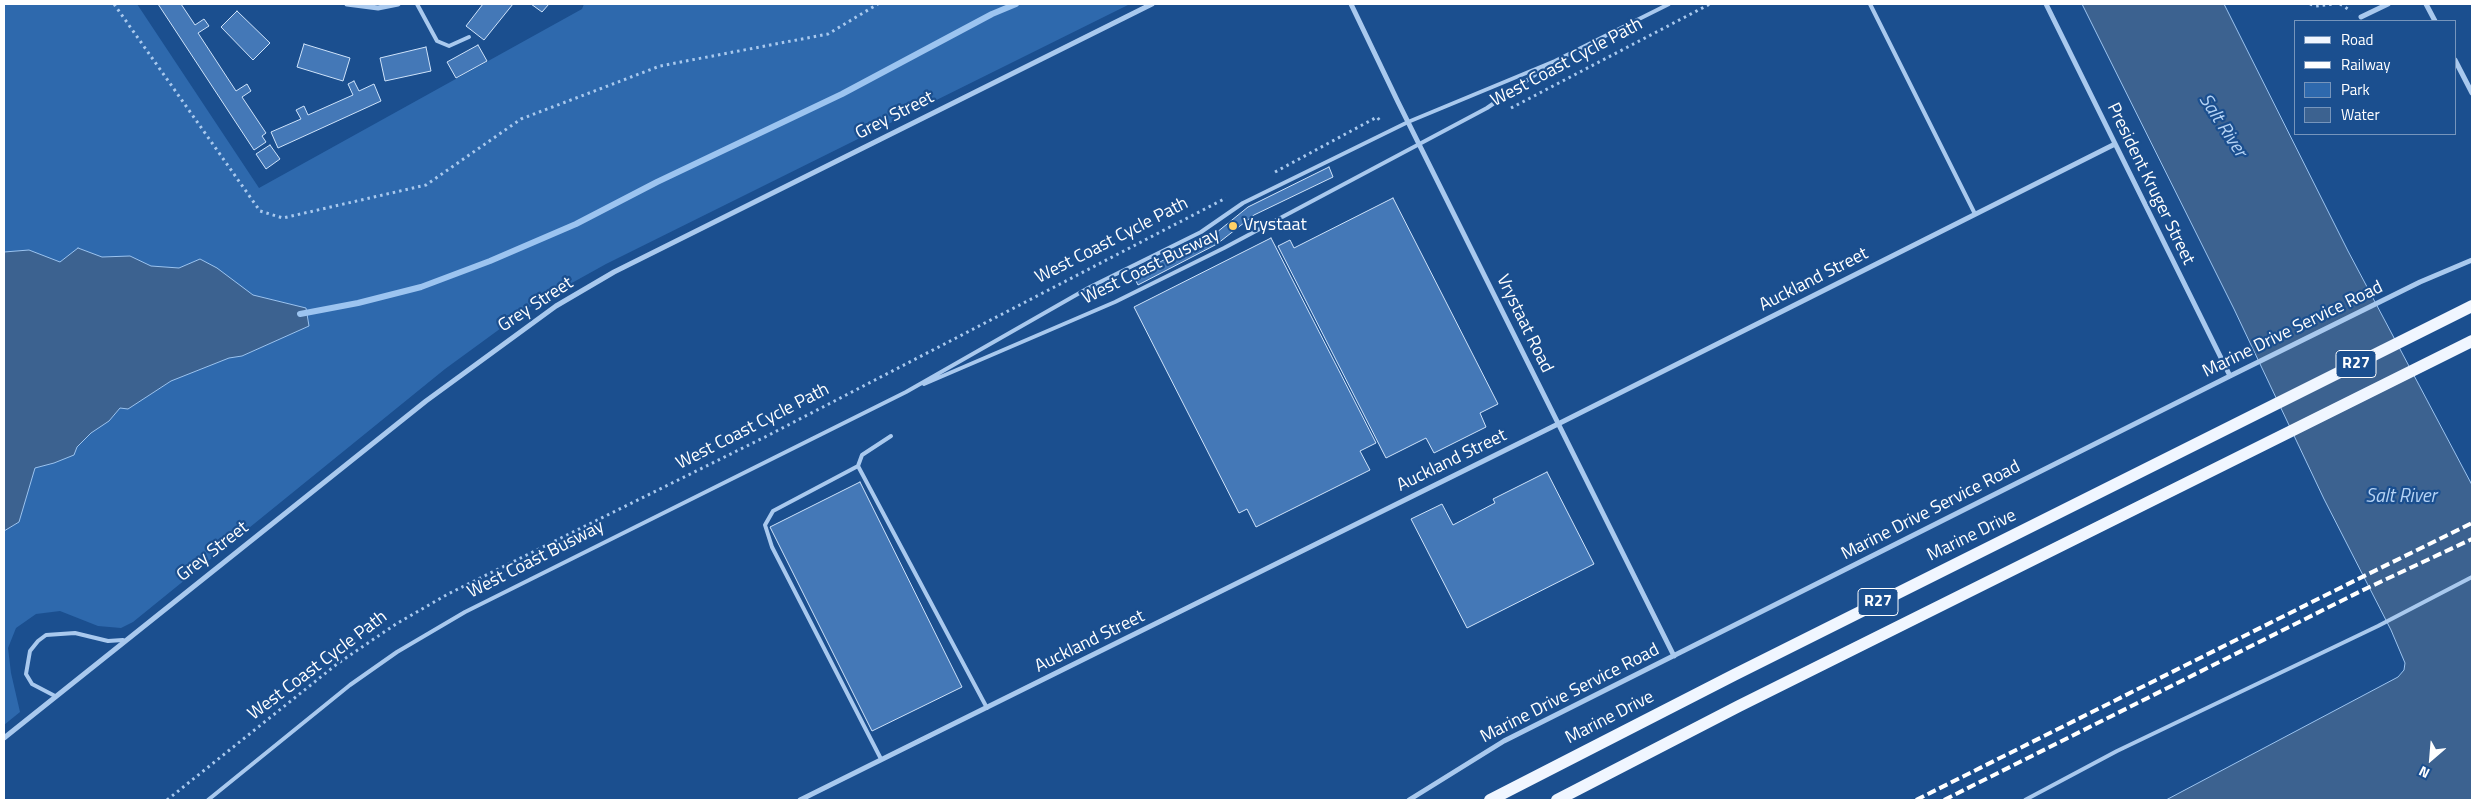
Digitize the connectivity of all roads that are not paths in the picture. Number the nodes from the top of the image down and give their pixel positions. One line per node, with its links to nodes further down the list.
1 (347, 4): 2 (street)
2 (398, 4)
3 (418, 4): 13 (lane)
4 (1152, 4): 30 (street, Grey Street)
5 (1351, 4): 17 (street, Vrystaat Road)
6 (1669, 4): 14 (lane, West Coast Busway)
7 (1870, 4): 20 (lane)
8 (2046, 4): 19 (street, President Kruger Street)
9 (2388, 4): 11 (street)
10 (2426, 4): 12 (street)
11 (2360, 16)
12 (2434, 20)
13 (469, 37)
14 (1555, 61): 17 (lane, West Coast Busway); 18 (lane, West Coast Busway)
15 (2456, 62): 16 (street)
16 (2472, 93)
17 (1408, 122): 18 (street, Vrystaat Road); 25 (lane, West Coast Busway)
18 (1419, 143): 25 (lane, West Coast Busway); 26 (street, Vrystaat Road)
19 (2115, 144): 20 (street, Auckland Street); 24 (street, President Kruger Street)
20 (1975, 214): 26 (street, Auckland Street)
21 (2472, 260): 24 (street, Marine Drive Service Road)
22 (2472, 306): 39 (main road, Marine Drive / R27)
23 (2472, 341): 40 (main road, R27)
24 (2230, 376): 31 (street, Marine Drive Service Road)
25 (906, 392): 36 (lane, West Coast Busway)
26 (1558, 424): 31 (street, Vrystaat Road); 33 (street, Auckland Street)
27 (891, 436): 28 (lane)
28 (858, 466): 33 (lane); 35 (lane)
29 (2472, 577): 41 (lane)
30 (123, 640): 32 (street, Grey Street); 32 (lane)
31 (1674, 656): 38 (street, Marine Drive Service Road)
32 (55, 696): 34 (street, Grey Street)
33 (987, 708): 35 (street, Auckland Street)
34 (4, 738)
35 (881, 760): 37 (street, Auckland Street)
36 (208, 800)
37 (800, 800)
38 (1409, 800)
39 (1490, 800)
40 (1557, 800)
41 (2025, 800)

